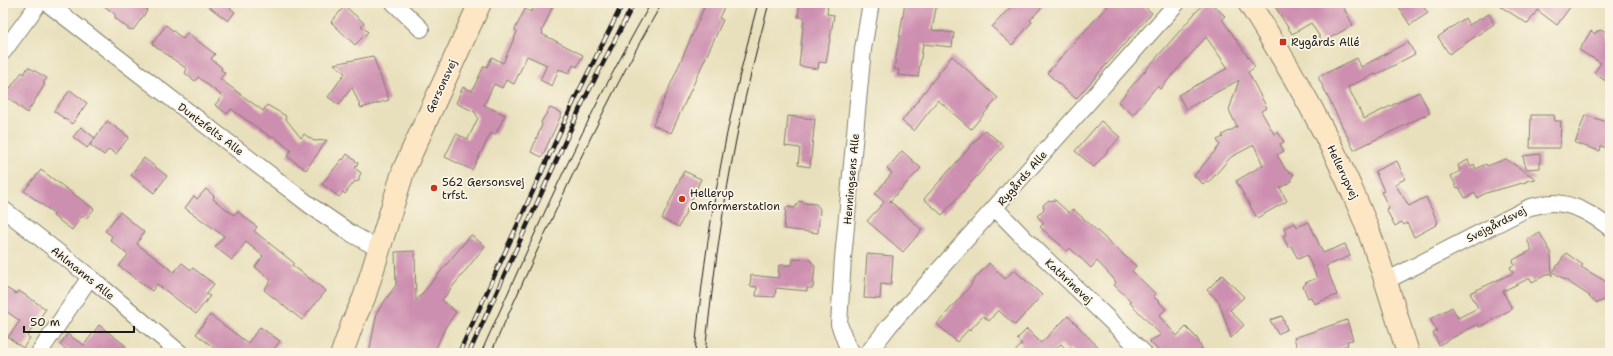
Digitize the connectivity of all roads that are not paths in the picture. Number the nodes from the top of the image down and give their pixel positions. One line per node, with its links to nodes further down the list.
1 (39, 3): 9 (street)
2 (47, 3): 13 (street, Duntzfelts Alle)
3 (394, 3): 8 (street)
4 (480, 3): 13 (street, Gersonsvej)
5 (871, 3): 19 (street, Henningsens Alle)
6 (1177, 3): 10 (street, Rygårds Alle)
7 (1249, 3): 15 (street, Hellerupvej)
8 (421, 29)
9 (3, 52)
10 (996, 208): 20 (street, Rygårds Alle); 21 (street, Kathrinevej)
11 (3, 209): 14 (street, Ahlmanns Alle)
12 (1610, 228): 15 (street, Svejgårdsvej)
13 (373, 246): 18 (street, Gersonsvej)
14 (90, 277): 16 (street); 17 (street, Ahlmanns Alle)
15 (1386, 281): 22 (street, Hellerupvej)
16 (39, 353)
17 (180, 353)
18 (342, 353)
19 (853, 353)
20 (868, 353)
21 (1144, 353)
22 (1408, 353)

